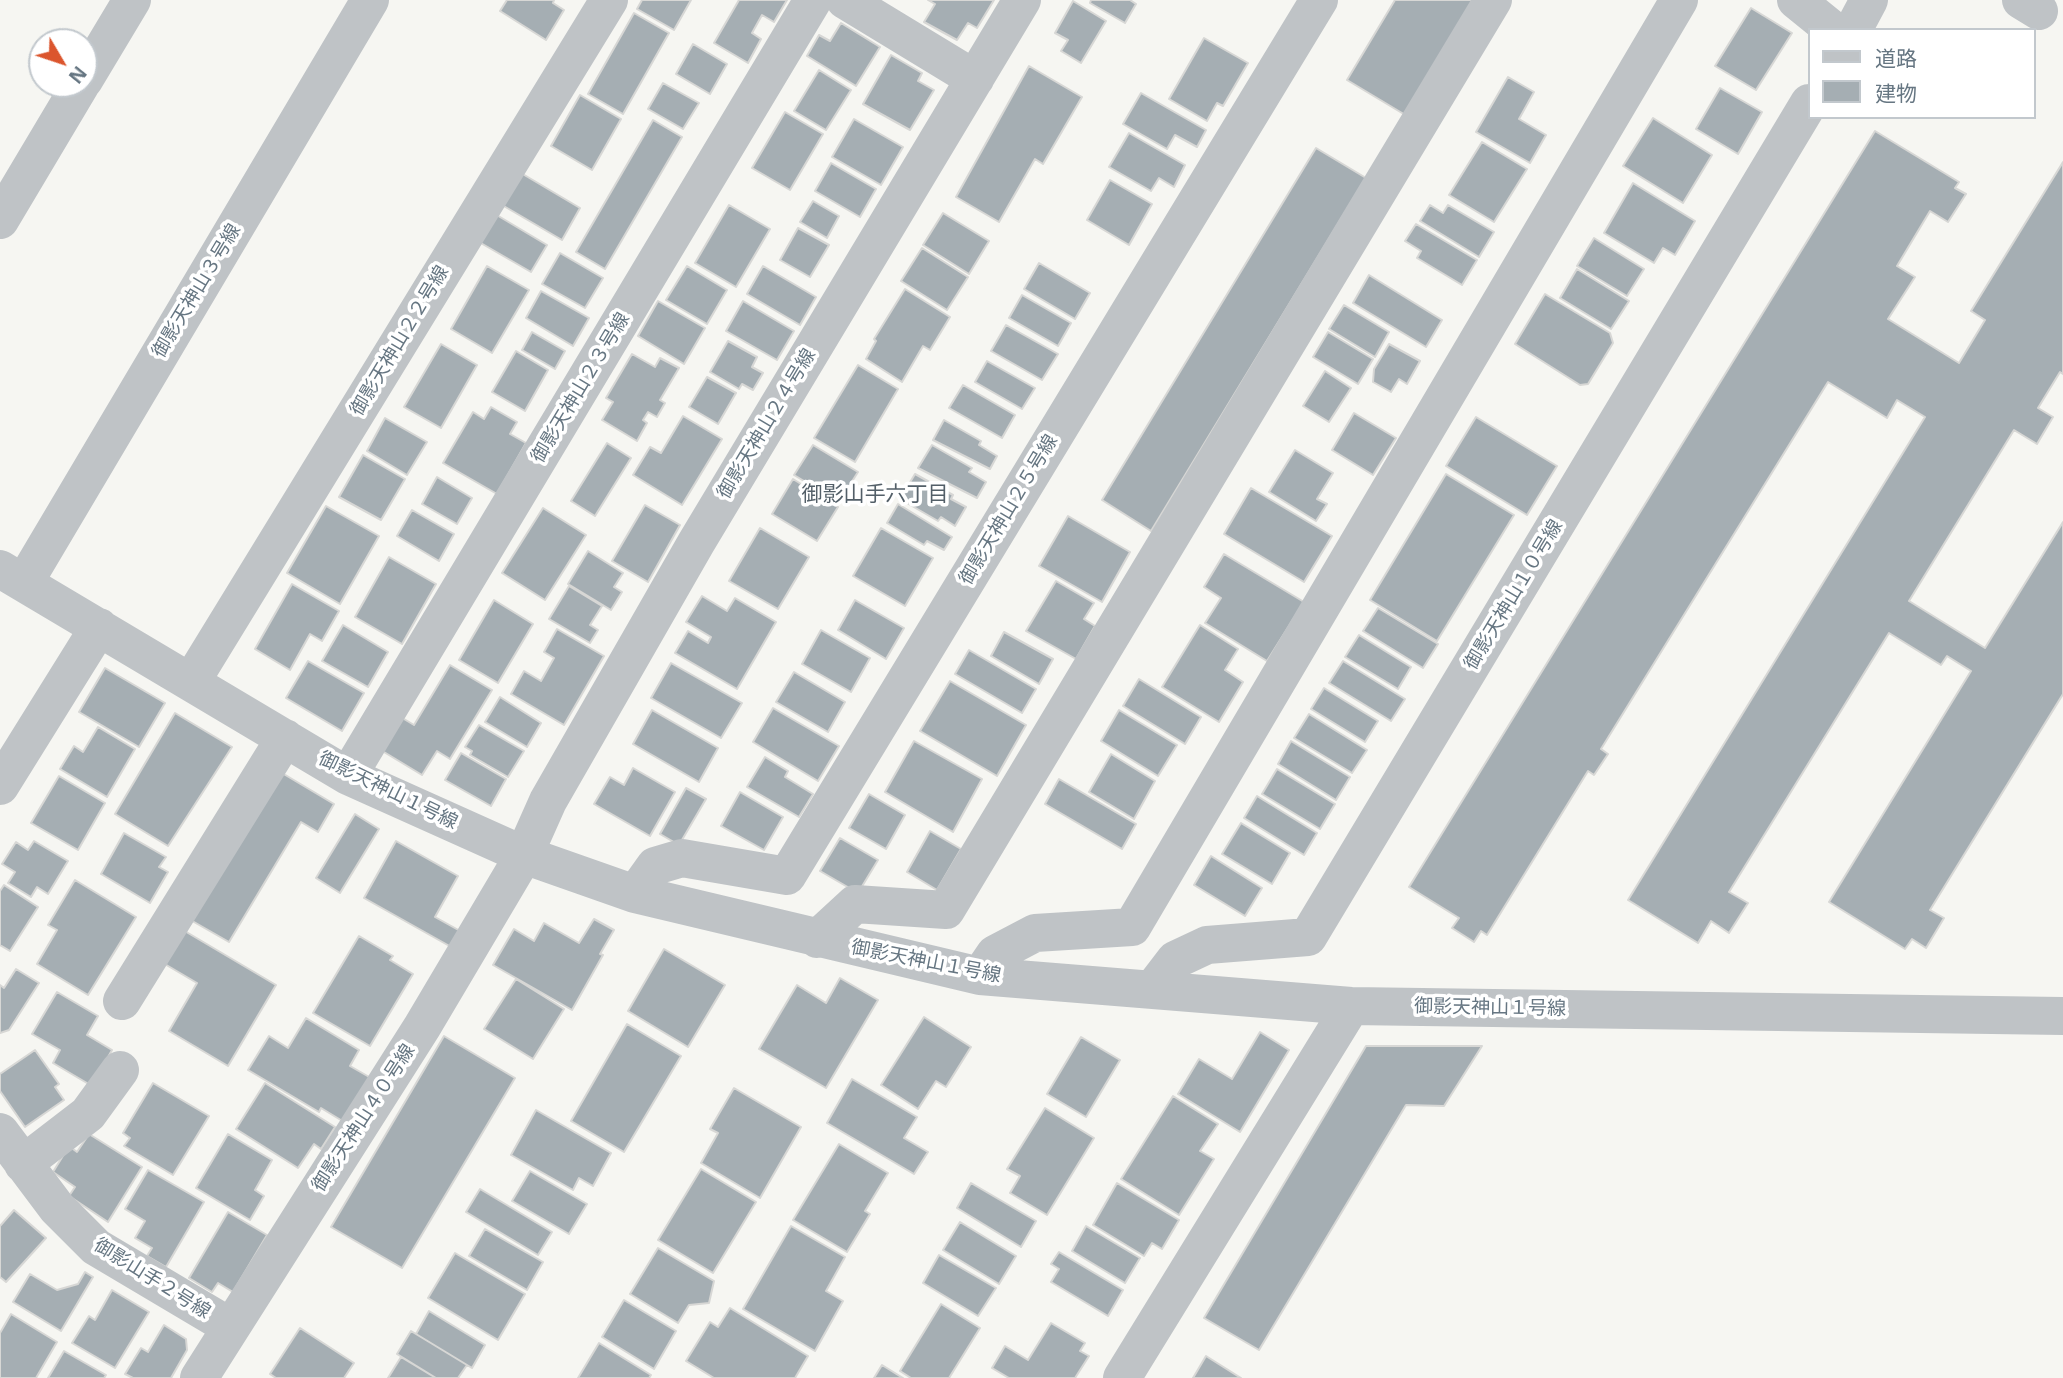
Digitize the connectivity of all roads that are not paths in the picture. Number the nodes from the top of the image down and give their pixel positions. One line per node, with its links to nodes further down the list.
1 (132, 0): 14 (street)
2 (369, 0): 19 (street, 御影天神山３号線)
3 (609, 0): 21 (street, 御影天神山２２号線)
4 (813, 0): 23 (street, 御影天神山２３号線)
5 (845, 0): 15 (street)
6 (1022, 0): 15 (street, 御影天神山２４号線)
7 (1319, 0): 26 (street, 御影天神山２５号線)
8 (1493, 0): 27 (street)
9 (1679, 0): 28 (street)
10 (1796, 0): 12 (street)
11 (1869, 0): 13 (street)
12 (1831, 28)
13 (1854, 28)
14 (98, 57)
15 (975, 79): 25 (street, 御影天神山２４号線)
16 (73, 98): 18 (street)
17 (1808, 105): 29 (street, 御影天神山１０号線)
18 (0, 220)
19 (12, 576): 20 (street, 御影天神山１号線)
20 (99, 627): 21 (street, 御影天神山１号線); 24 (street)
21 (191, 682): 22 (street, 御影天神山１号線)
22 (285, 738): 23 (street, 御影天神山１号線); 30 (street)
23 (348, 776): 25 (street, 御影天神山１号線)
24 (0, 786)
25 (524, 855): 26 (street, 御影天神山１号線); 36 (street, 御影天神山４０号線)
26 (635, 894): 27 (street, 御影天神山１号線)
27 (817, 939): 28 (street, 御影天神山１号線)
28 (980, 976): 29 (street, 御影天神山１号線)
29 (1152, 990): 31 (street, 御影天神山１号線)
30 (122, 1001)
31 (1352, 1006): 32 (street, 御影天神山１号線); 38 (street)
32 (2063, 1016)
33 (120, 1070): 35 (street)
34 (0, 1132): 35 (street, 御影山手２号線)
35 (23, 1164): 36 (street, 御影山手２号線)
36 (229, 1326): 37 (street, 御影天神山４０号線)
37 (199, 1378)
38 (1122, 1378)

